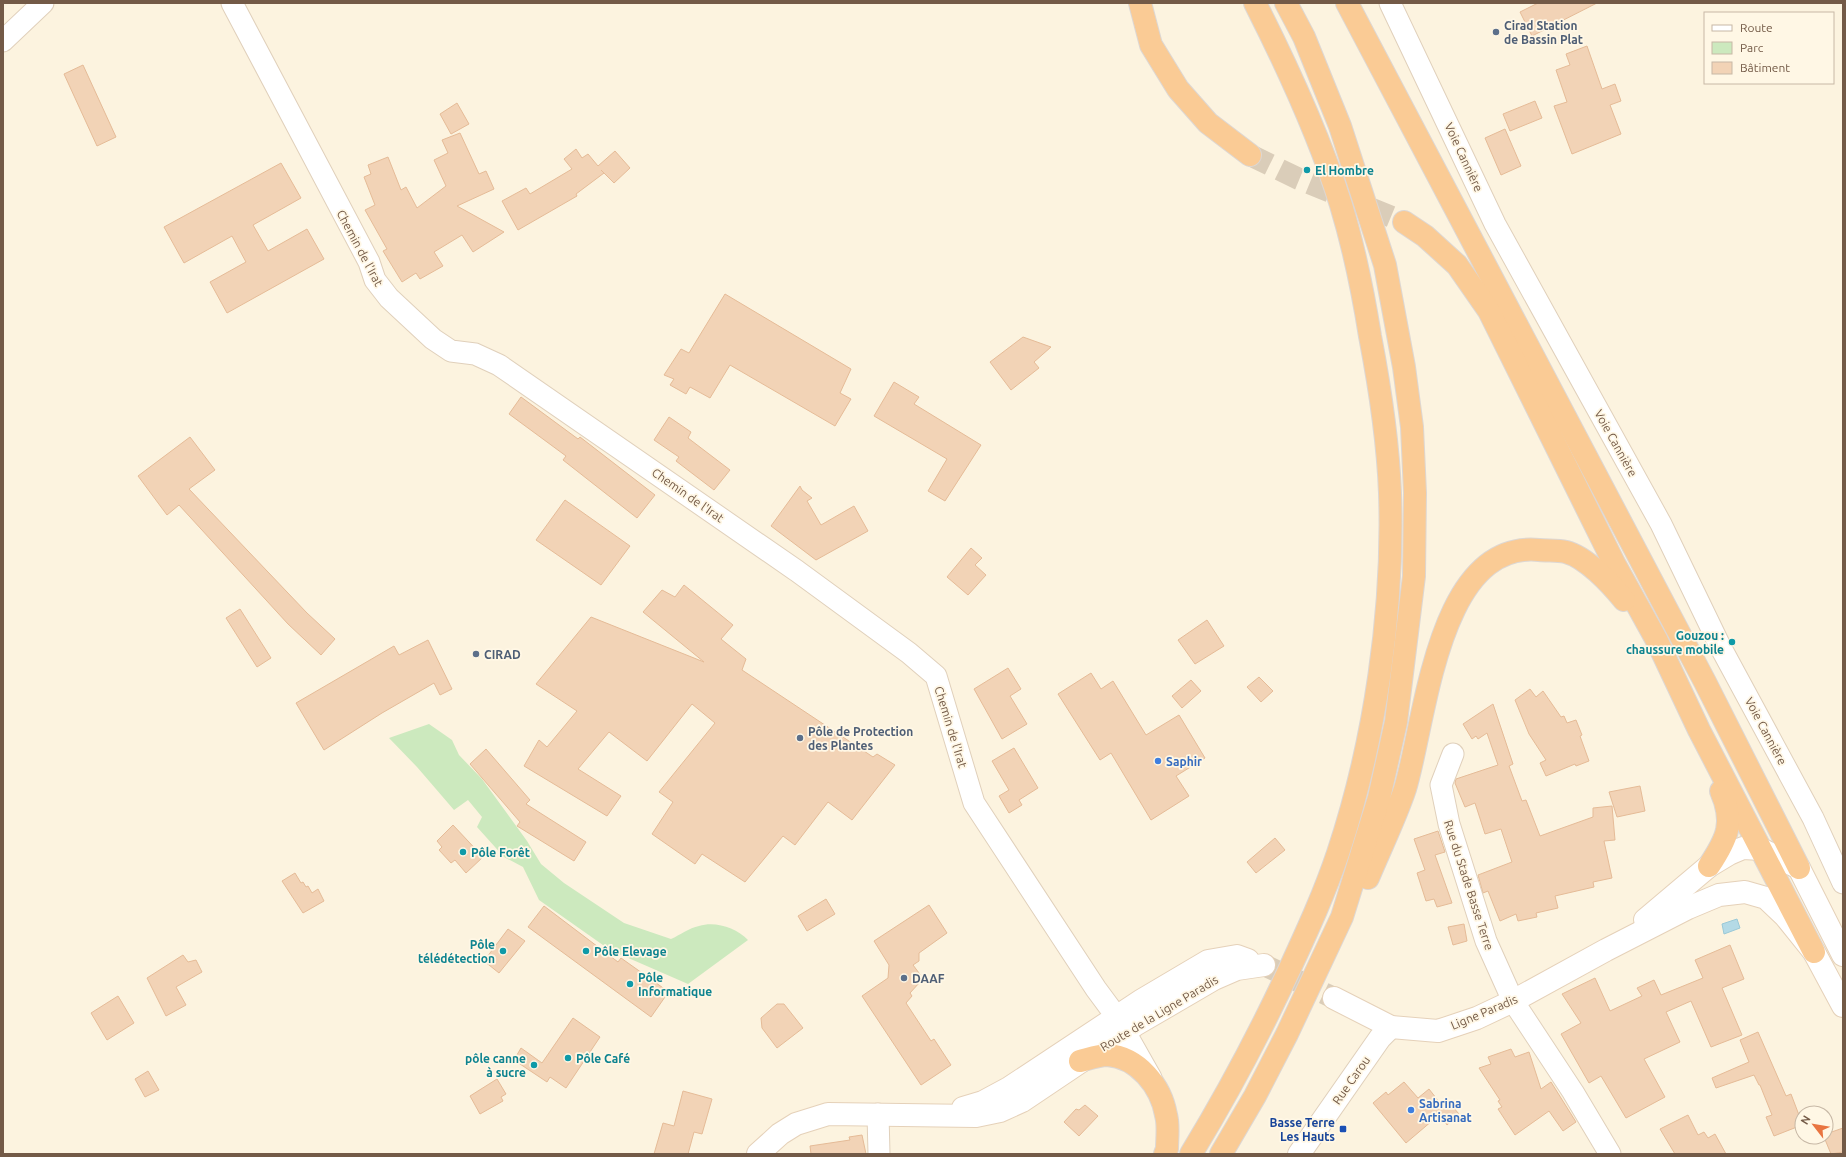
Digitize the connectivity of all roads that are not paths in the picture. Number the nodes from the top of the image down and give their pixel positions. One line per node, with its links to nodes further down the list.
1 (43, 3): 8 (street)
2 (232, 3): 24 (street, Chemin de l'Irat)
3 (1140, 3): 9 (highway)
4 (1255, 3): 35 (highway)
5 (1286, 3): 26 (highway)
6 (1347, 3): 16 (highway)
7 (1390, 3): 17 (street, Voie Cannière)
8 (3, 41)
9 (1250, 155)
10 (1404, 222): 11 (highway)
11 (1656, 639): 12 (highway); 26 (highway)
12 (1699, 730): 14 (highway); 15 (highway)
13 (1452, 754): 22 (street, Rue du Stade Basse Terre)
14 (1761, 849): 15 (main road, Ligne Paradis); 16 (main road, Ligne Paradis); 19 (highway)
15 (1709, 866): 18 (main road, Ligne Paradis)
16 (1799, 868): 20 (main road)
17 (1843, 883)
18 (1606, 950): 19 (main road, Ligne Paradis); 22 (main road, Ligne Paradis)
19 (1814, 952): 23 (main road, Ligne Paradis)
20 (1843, 955)
21 (1334, 998): 25 (main road, Ligne Paradis)
22 (1513, 1001): 25 (main road, Ligne Paradis); 38 (street, Rue du Stade Basse Terre)
23 (1843, 1006)
24 (1120, 1024): 24 (main road, Route de la Ligne Paradis); 27 (main road, Route de la Ligne Paradis); 28 (street, Chemin de l'Irat); 29 (main road); 31 (main road, Route de la Ligne Paradis)
25 (1391, 1027): 37 (main road, Rue Carou)
26 (1287, 1034): 36 (highway)
27 (1080, 1061): 28 (highway); 29 (main road, Route de la Ligne Paradis)
28 (1158, 1090): 34 (highway)
29 (1022, 1101): 31 (main road, Route de la Ligne Paradis)
30 (878, 1114): 31 (main road, Route de la Ligne Paradis); 32 (main road, Route de la Ligne Paradis); 33 (street)
31 (941, 1115)
32 (758, 1154)
33 (879, 1154)
34 (1165, 1154)
35 (1191, 1154)
36 (1221, 1154)
37 (1299, 1154)
38 (1610, 1154)

